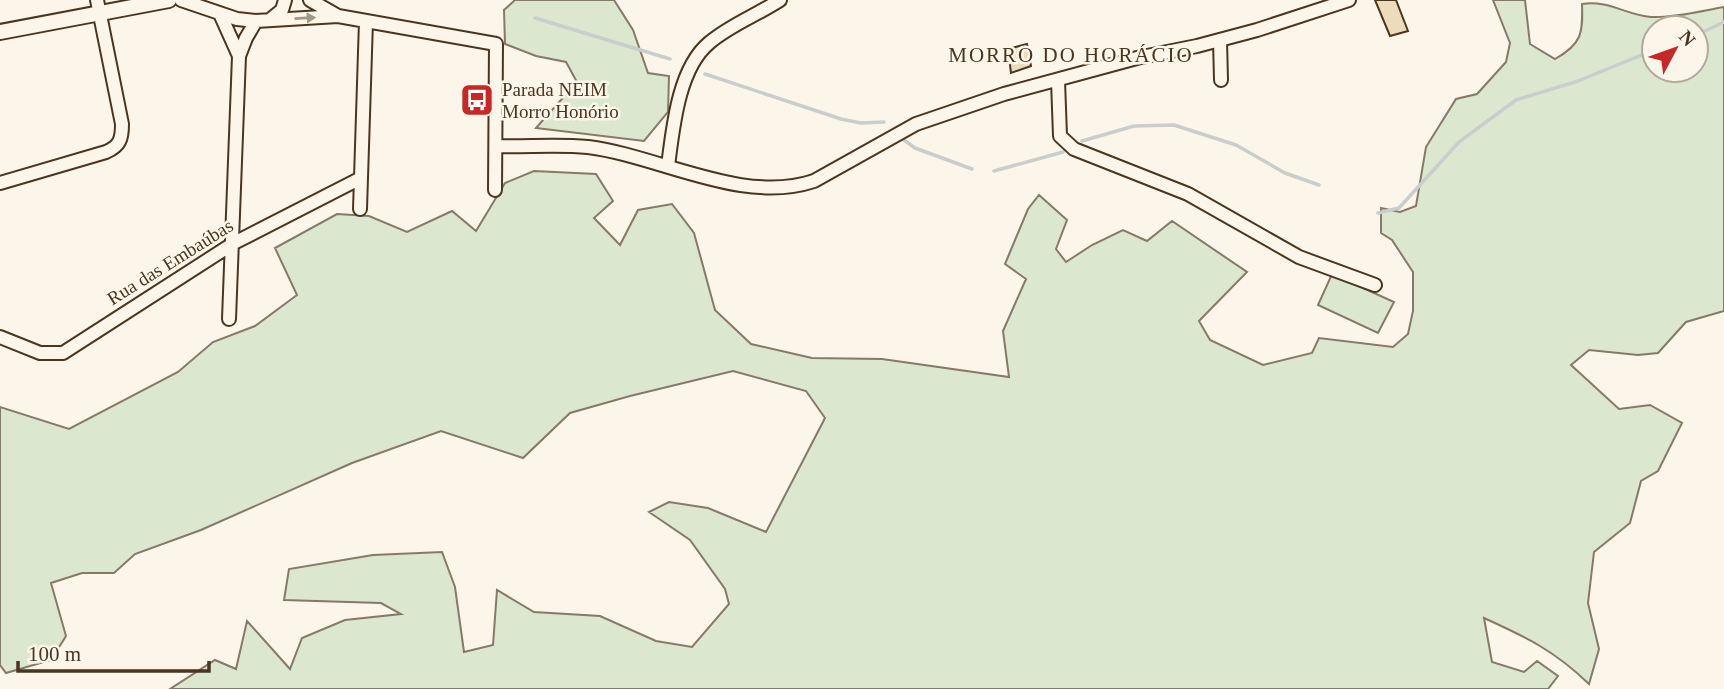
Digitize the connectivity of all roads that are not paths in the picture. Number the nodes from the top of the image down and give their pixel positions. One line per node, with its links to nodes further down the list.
1 (169, 0): 7 (street)
2 (181, 0): 8 (street)
3 (285, 0): 10 (street)
4 (310, 0): 9 (street)
5 (780, 0): 19 (street)
6 (1349, 0): 14 (street)
7 (98, 6): 13 (street); 21 (street)
8 (221, 16): 11 (street); 15 (street)
9 (338, 16): 10 (street, one-way to 9); 12 (street)
10 (271, 20): 11 (street)
11 (256, 21): 15 (street)
12 (366, 21): 18 (street); 20 (street)
13 (0, 32)
14 (1220, 40): 16 (street); 17 (street)
15 (239, 55): 24 (street)
16 (1221, 80)
17 (1058, 81): 19 (street); 25 (street)
18 (496, 146): 19 (street); 22 (street)
19 (668, 166)
20 (359, 179): 23 (street); 24 (street, Rua das Embaúbas)
21 (0, 183)
22 (495, 190)
23 (360, 209)
24 (233, 243): 26 (street); 27 (street, Rua das Embaúbas)
25 (1375, 285)
26 (229, 319)
27 (0, 337)

